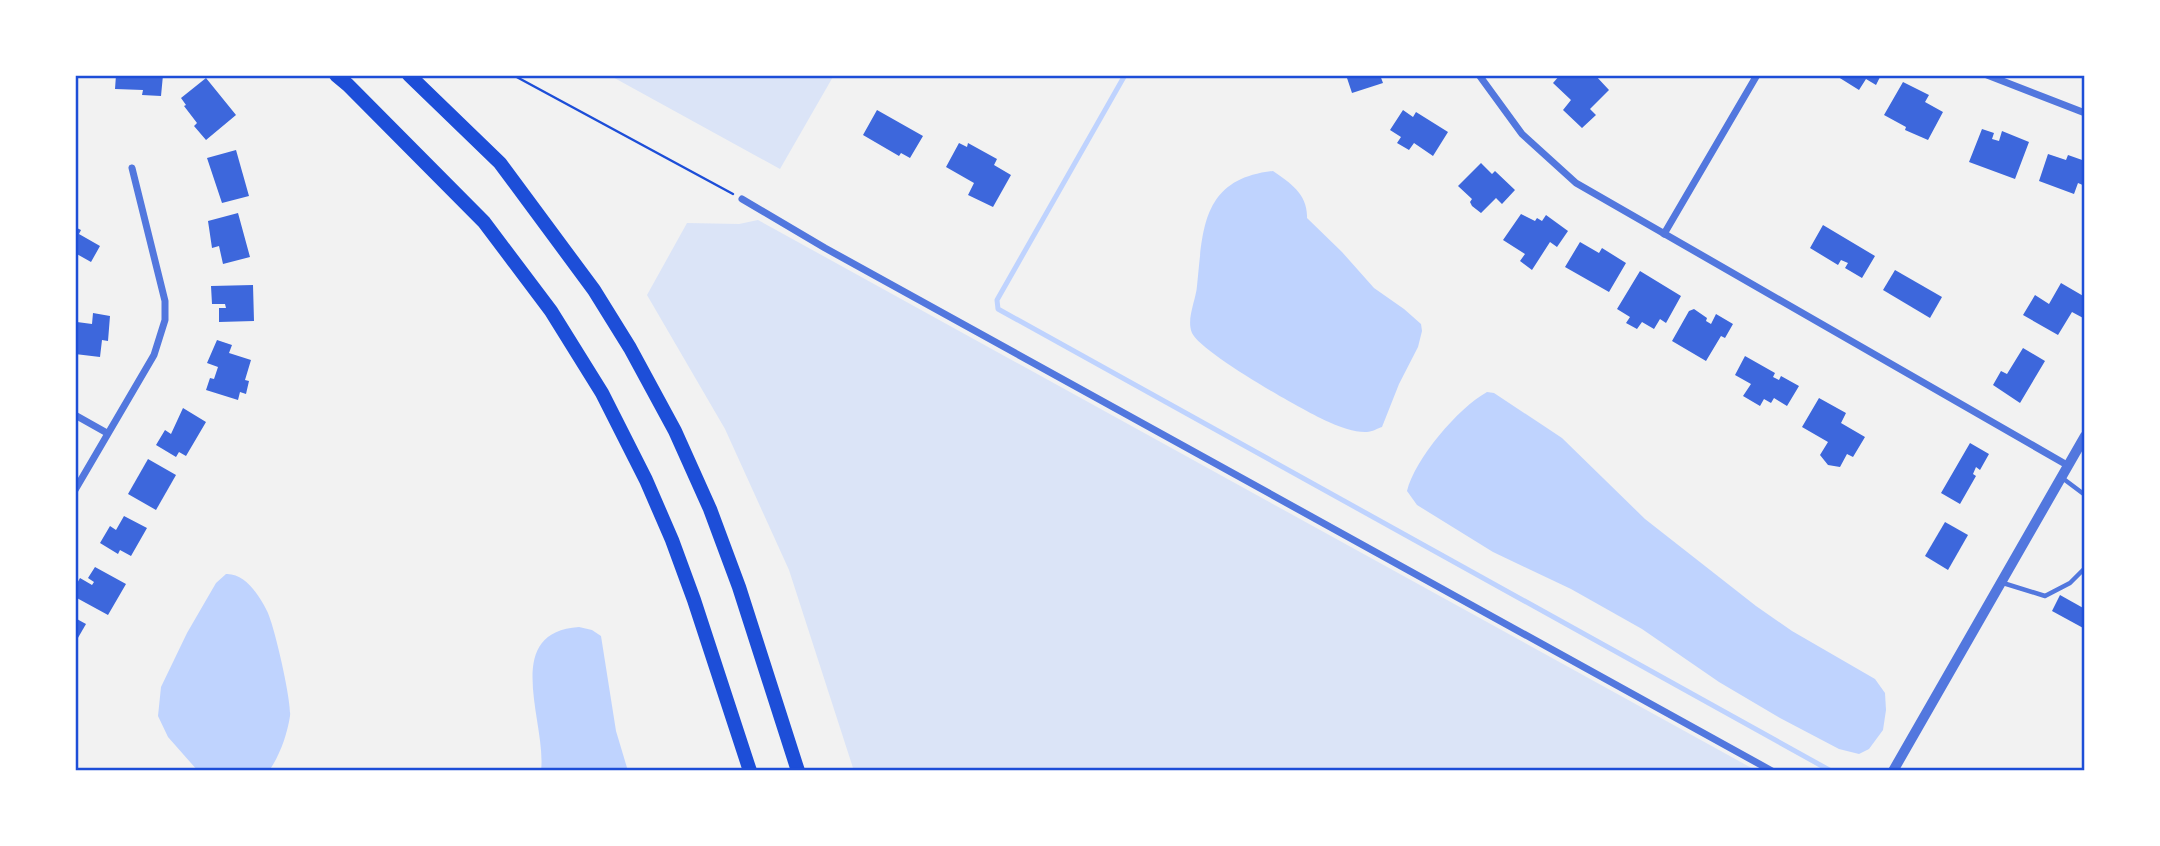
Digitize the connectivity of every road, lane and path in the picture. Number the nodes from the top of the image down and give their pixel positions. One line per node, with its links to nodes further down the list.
1 (336, 75): 20 (main road)
2 (410, 75): 21 (main road)
3 (513, 75): 9 (path)
4 (1479, 75): 10 (street)
5 (1757, 75): 10 (street)
6 (1987, 75): 7 (street)
7 (2085, 113)
8 (132, 168): 12 (street)
9 (742, 199): 22 (street)
10 (1664, 234): 14 (street)
11 (75, 415): 12 (street)
12 (107, 433): 16 (street)
13 (2085, 436): 14 (street)
14 (2067, 465): 15 (street)
15 (2061, 477): 17 (lane); 19 (street)
16 (75, 489)
17 (2085, 495)
18 (2085, 568): 19 (lane)
19 (2000, 582): 23 (street)
20 (750, 771)
21 (798, 771)
22 (1772, 771)
23 (1893, 771)

